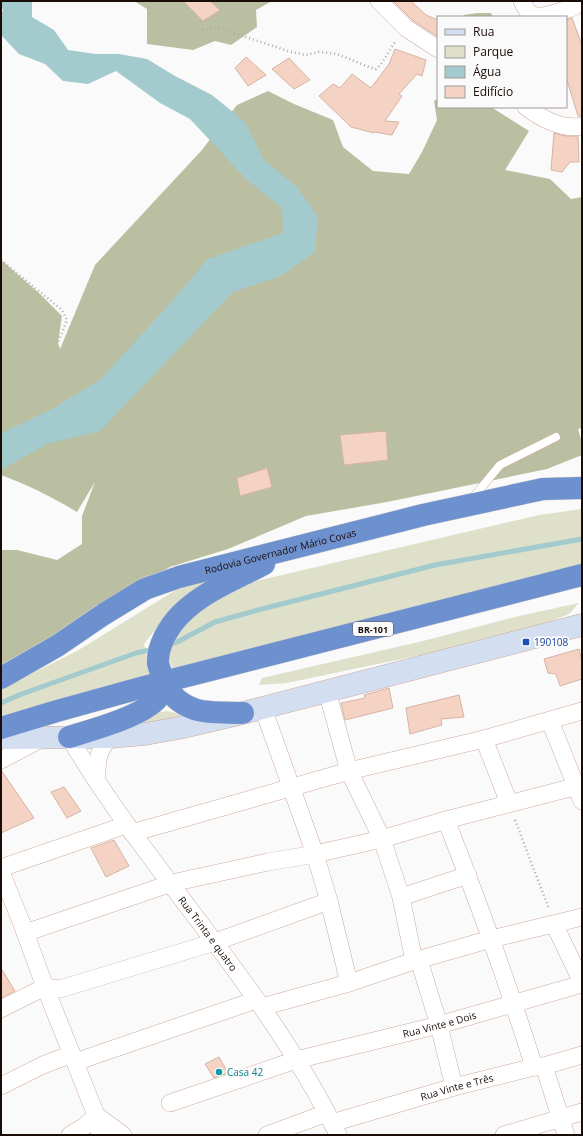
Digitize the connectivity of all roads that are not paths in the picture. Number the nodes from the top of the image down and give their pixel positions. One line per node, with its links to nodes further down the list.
1 (379, 1): 4 (street)
2 (522, 1): 3 (street)
3 (574, 7)
4 (437, 48)
5 (528, 108): 6 (street)
6 (582, 126)
7 (556, 437): 11 (lane)
8 (582, 479): 10 (highway)
9 (582, 488): 10 (highway, Rodovia Governador Mário Covas)
10 (543, 489): 11 (highway, Rodovia Governador Mário Covas)
11 (467, 506): 12 (highway, Rodovia Governador Mário Covas)
12 (297, 547): 15 (highway, Rodovia Governador Mário Covas); 16 (highway)
13 (582, 575): 16 (highway, BR-101)
14 (582, 625): 17 (main road)
15 (1, 678)
16 (164, 682): 18 (highway); 21 (highway, BR-101); 22 (highway)
17 (327, 691): 18 (main road); 28 (street)
18 (253, 711): 24 (main road); 31 (street)
19 (582, 711): 20 (street)
20 (550, 720): 26 (street); 30 (street)
21 (1, 728)
22 (69, 737): 24 (main road); 25 (main road); 29 (street, Rua Trinta e quatro)
23 (1, 738): 25 (main road)
24 (110, 738): 29 (street)
25 (41, 739): 27 (street)
26 (484, 739): 28 (street); 33 (street)
27 (1, 760)
28 (349, 771): 31 (street); 36 (street)
29 (96, 780): 35 (street, Rua Trinta e quatro)
30 (578, 785): 32 (street); 33 (street)
31 (291, 787): 35 (street); 37 (street)
32 (582, 802)
33 (509, 803): 34 (street)
34 (446, 820): 36 (street); 40 (street)
35 (129, 829): 38 (street); 41 (street, Rua Trinta e quatro)
36 (382, 839): 37 (street); 42 (street)
37 (315, 854): 41 (street); 43 (street)
38 (1, 868)
39 (1, 872): 46 (street)
40 (468, 875): 42 (street); 47 (street)
41 (172, 883): 46 (street); 48 (street, Rua Trinta e quatro)
42 (401, 897): 49 (street)
43 (328, 901): 48 (street); 50 (street)
44 (582, 917): 45 (street)
45 (554, 924): 47 (street); 51 (street)
46 (25, 933): 52 (street)
47 (491, 939): 49 (street); 54 (street)
48 (215, 942): 52 (street); 53 (street, Rua Trinta e quatro)
49 (416, 961): 50 (street); 56 (street)
50 (349, 983): 53 (street)
51 (582, 983): 54 (street, Rua Vinte e Dois)
52 (45, 987): 55 (street); 58 (street)
53 (259, 1003): 58 (street); 59 (street, Rua Trinta e quatro)
54 (514, 1004): 56 (street, Rua Vinte e Dois); 60 (street)
55 (1, 1009)
56 (439, 1025): 59 (street, Rua Vinte e Dois); 62 (street)
57 (582, 1055): 60 (street, Rua Vinte e Três)
58 (74, 1058): 61 (street); 65 (street)
59 (296, 1060): 63 (street, Rua Vinte e Dois); 67 (street, Rua Trinta e quatro)
60 (539, 1067): 62 (street, Rua Vinte e Três); 66 (street)
61 (1, 1086)
62 (454, 1087): 67 (street, Rua Vinte e Três)
63 (170, 1103)
64 (582, 1112): 66 (street)
65 (96, 1115): 68 (street); 69 (street); 70 (street)
66 (560, 1118): 72 (street); 73 (street)
67 (332, 1124): 71 (street, Rua Vinte e Três)
68 (70, 1135)
69 (100, 1135)
70 (123, 1135)
71 (267, 1135)
72 (504, 1135)
73 (566, 1135)

